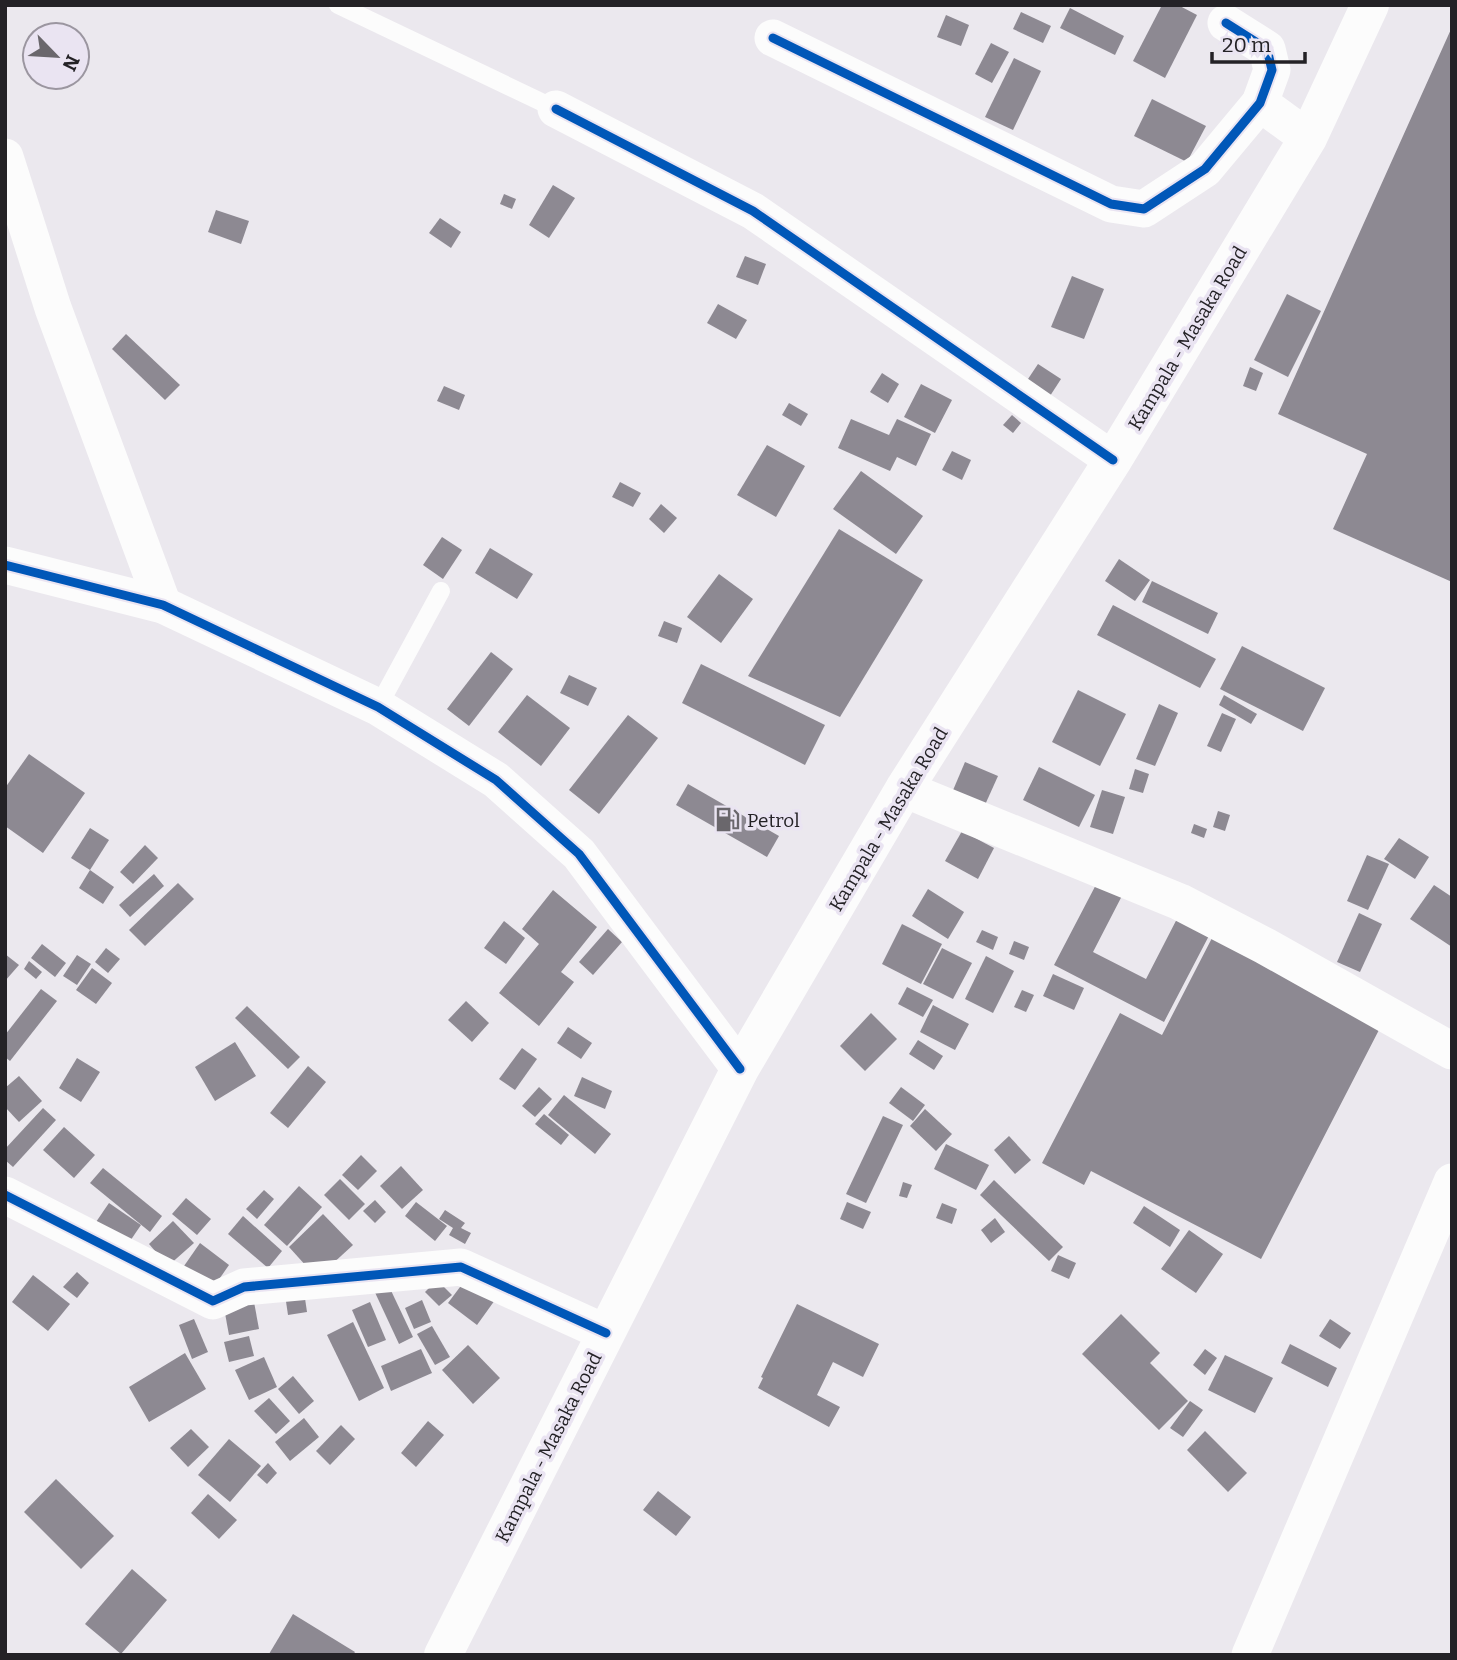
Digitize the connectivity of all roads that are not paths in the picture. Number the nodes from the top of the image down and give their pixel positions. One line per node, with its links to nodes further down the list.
1 (338, 5): 6 (lane)
2 (1370, 5): 7 (main road, Kampala - Masaka Road)
3 (1226, 23): 5 (street)
4 (773, 38): 5 (street)
5 (1260, 103): 7 (street)
6 (556, 109): 9 (street)
7 (1308, 138): 9 (main road, Kampala - Masaka Road)
8 (5, 157): 12 (street)
9 (1113, 460): 14 (main road, Kampala - Masaka Road)
10 (5, 565): 12 (street)
11 (441, 591): 13 (lane)
12 (163, 605): 13 (street)
13 (378, 707): 16 (street)
14 (904, 789): 15 (street); 16 (main road, Kampala - Masaka Road)
15 (1452, 1051)
16 (740, 1069): 19 (main road, Kampala - Masaka Road)
17 (1452, 1182): 21 (street)
18 (5, 1195): 19 (street)
19 (606, 1333): 20 (main road, Kampala - Masaka Road)
20 (443, 1655)
21 (1250, 1655)

